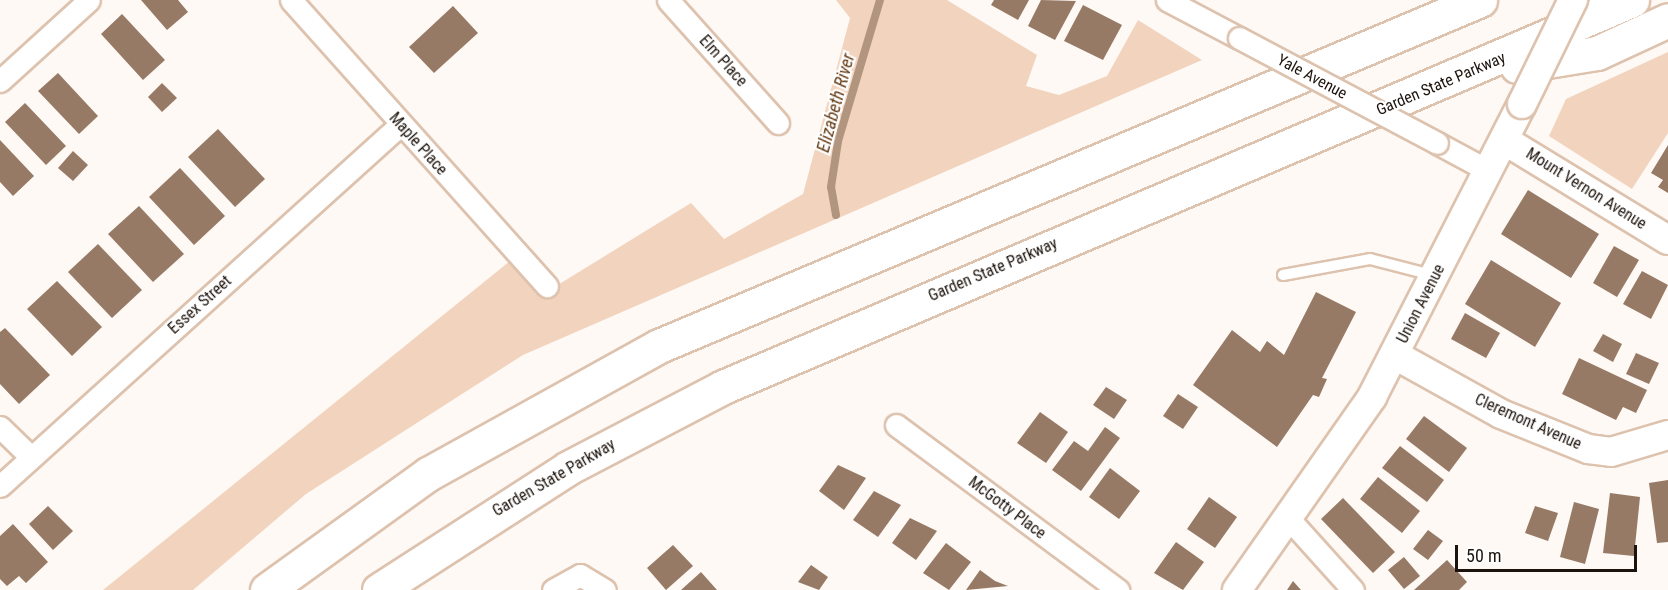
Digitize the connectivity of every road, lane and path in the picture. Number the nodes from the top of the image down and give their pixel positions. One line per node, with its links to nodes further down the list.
1 (89, 0): 10 (street)
2 (291, 0): 12 (street, Maple Place)
3 (668, 0): 11 (street, Elm Place)
4 (1167, 0): 14 (street, Yale Avenue, bridge)
5 (1479, 0): 26 (highway)
6 (1573, 0): 13 (main road, Union Avenue, bridge)
7 (1632, 0): 9 (highway, Garden State Parkway)
8 (1668, 20): 9 (highway)
9 (1465, 74): 27 (highway, Garden State Parkway)
10 (0, 81)
11 (778, 123)
12 (400, 124): 18 (street, Maple Place); 23 (street, Essex Street)
13 (1504, 140): 14 (main road, Union Avenue); 15 (main road, Mount Vernon Avenue)
14 (1489, 171): 17 (main road, Union Avenue)
15 (1668, 240)
16 (1282, 275): 17 (lane)
17 (1435, 276): 19 (main road, Union Avenue)
18 (547, 286)
19 (1395, 355): 22 (main road, Cleremont Avenue); 25 (main road, Union Avenue)
20 (896, 425): 30 (street, McGotty Place)
21 (0, 427): 23 (street)
22 (1668, 435)
23 (31, 458): 24 (street, Essex Street)
24 (0, 486)
25 (1290, 520): 31 (main road, Union Avenue); 32 (street)
26 (267, 590)
27 (379, 590)
28 (553, 590): 29 (street)
29 (605, 590)
30 (1118, 590)
31 (1237, 590)
32 (1353, 590)

